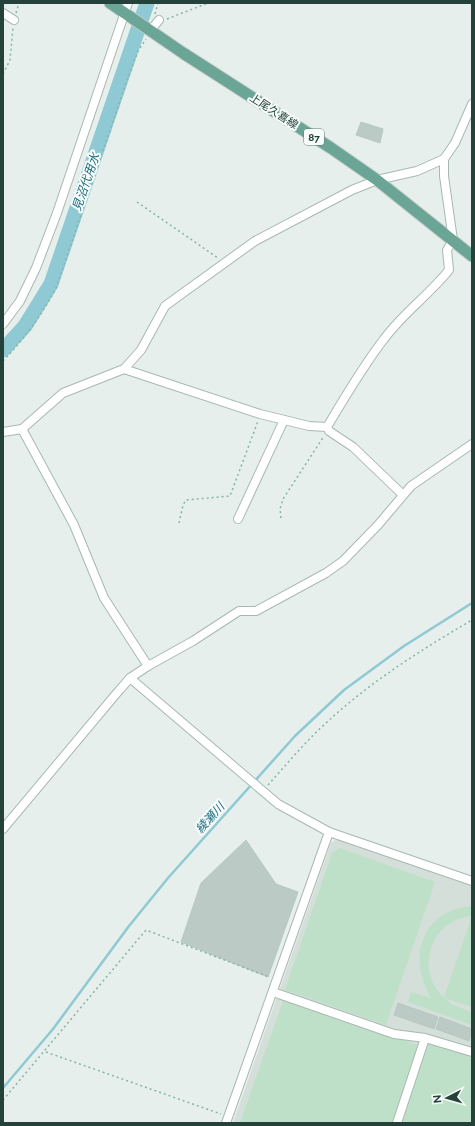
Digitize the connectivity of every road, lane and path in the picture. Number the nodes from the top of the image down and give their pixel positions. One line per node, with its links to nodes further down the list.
1 (19, 3): 6 (path)
2 (110, 3): 4 (main road, 上尾久喜線 / 87)
3 (208, 3): 7 (path)
4 (126, 10): 8 (main road, 上尾久喜線 / 87); 18 (street)
5 (3, 13): 6 (street)
6 (14, 20): 9 (path)
7 (159, 20): 8 (street)
8 (148, 32): 13 (main road, 上尾久喜線 / 87); 19 (path)
9 (3, 74)
10 (472, 104): 11 (street)
11 (469, 121): 12 (street)
12 (444, 159): 13 (street); 15 (street)
13 (376, 180): 15 (main road, 上尾久喜線 / 87); 17 (street)
14 (137, 202): 17 (path)
15 (452, 240): 16 (main road, 上尾久喜線 / 87); 24 (street)
16 (472, 256)
17 (225, 262): 20 (street)
18 (3, 324)
19 (3, 361)
20 (124, 369): 21 (street); 23 (street)
21 (260, 414): 22 (street); 30 (path)
22 (284, 420): 24 (street); 29 (street)
23 (22, 429): 25 (street); 32 (street)
24 (328, 429): 27 (street); 28 (path)
25 (3, 432)
26 (472, 444): 27 (street)
27 (402, 494): 32 (street)
28 (281, 518)
29 (238, 519)
30 (179, 523)
31 (472, 620): 34 (path)
32 (148, 666): 33 (street)
33 (130, 678): 34 (street); 35 (street)
34 (263, 790): 36 (street)
35 (3, 830)
36 (329, 832): 37 (street); 38 (street)
37 (472, 881)
38 (277, 980): 39 (street); 41 (path)
39 (273, 992): 40 (street); 44 (street)
40 (425, 1038): 42 (street); 45 (street)
41 (45, 1051): 43 (path); 44 (path)
42 (472, 1052)
43 (3, 1100)
44 (227, 1120)
45 (396, 1123)

